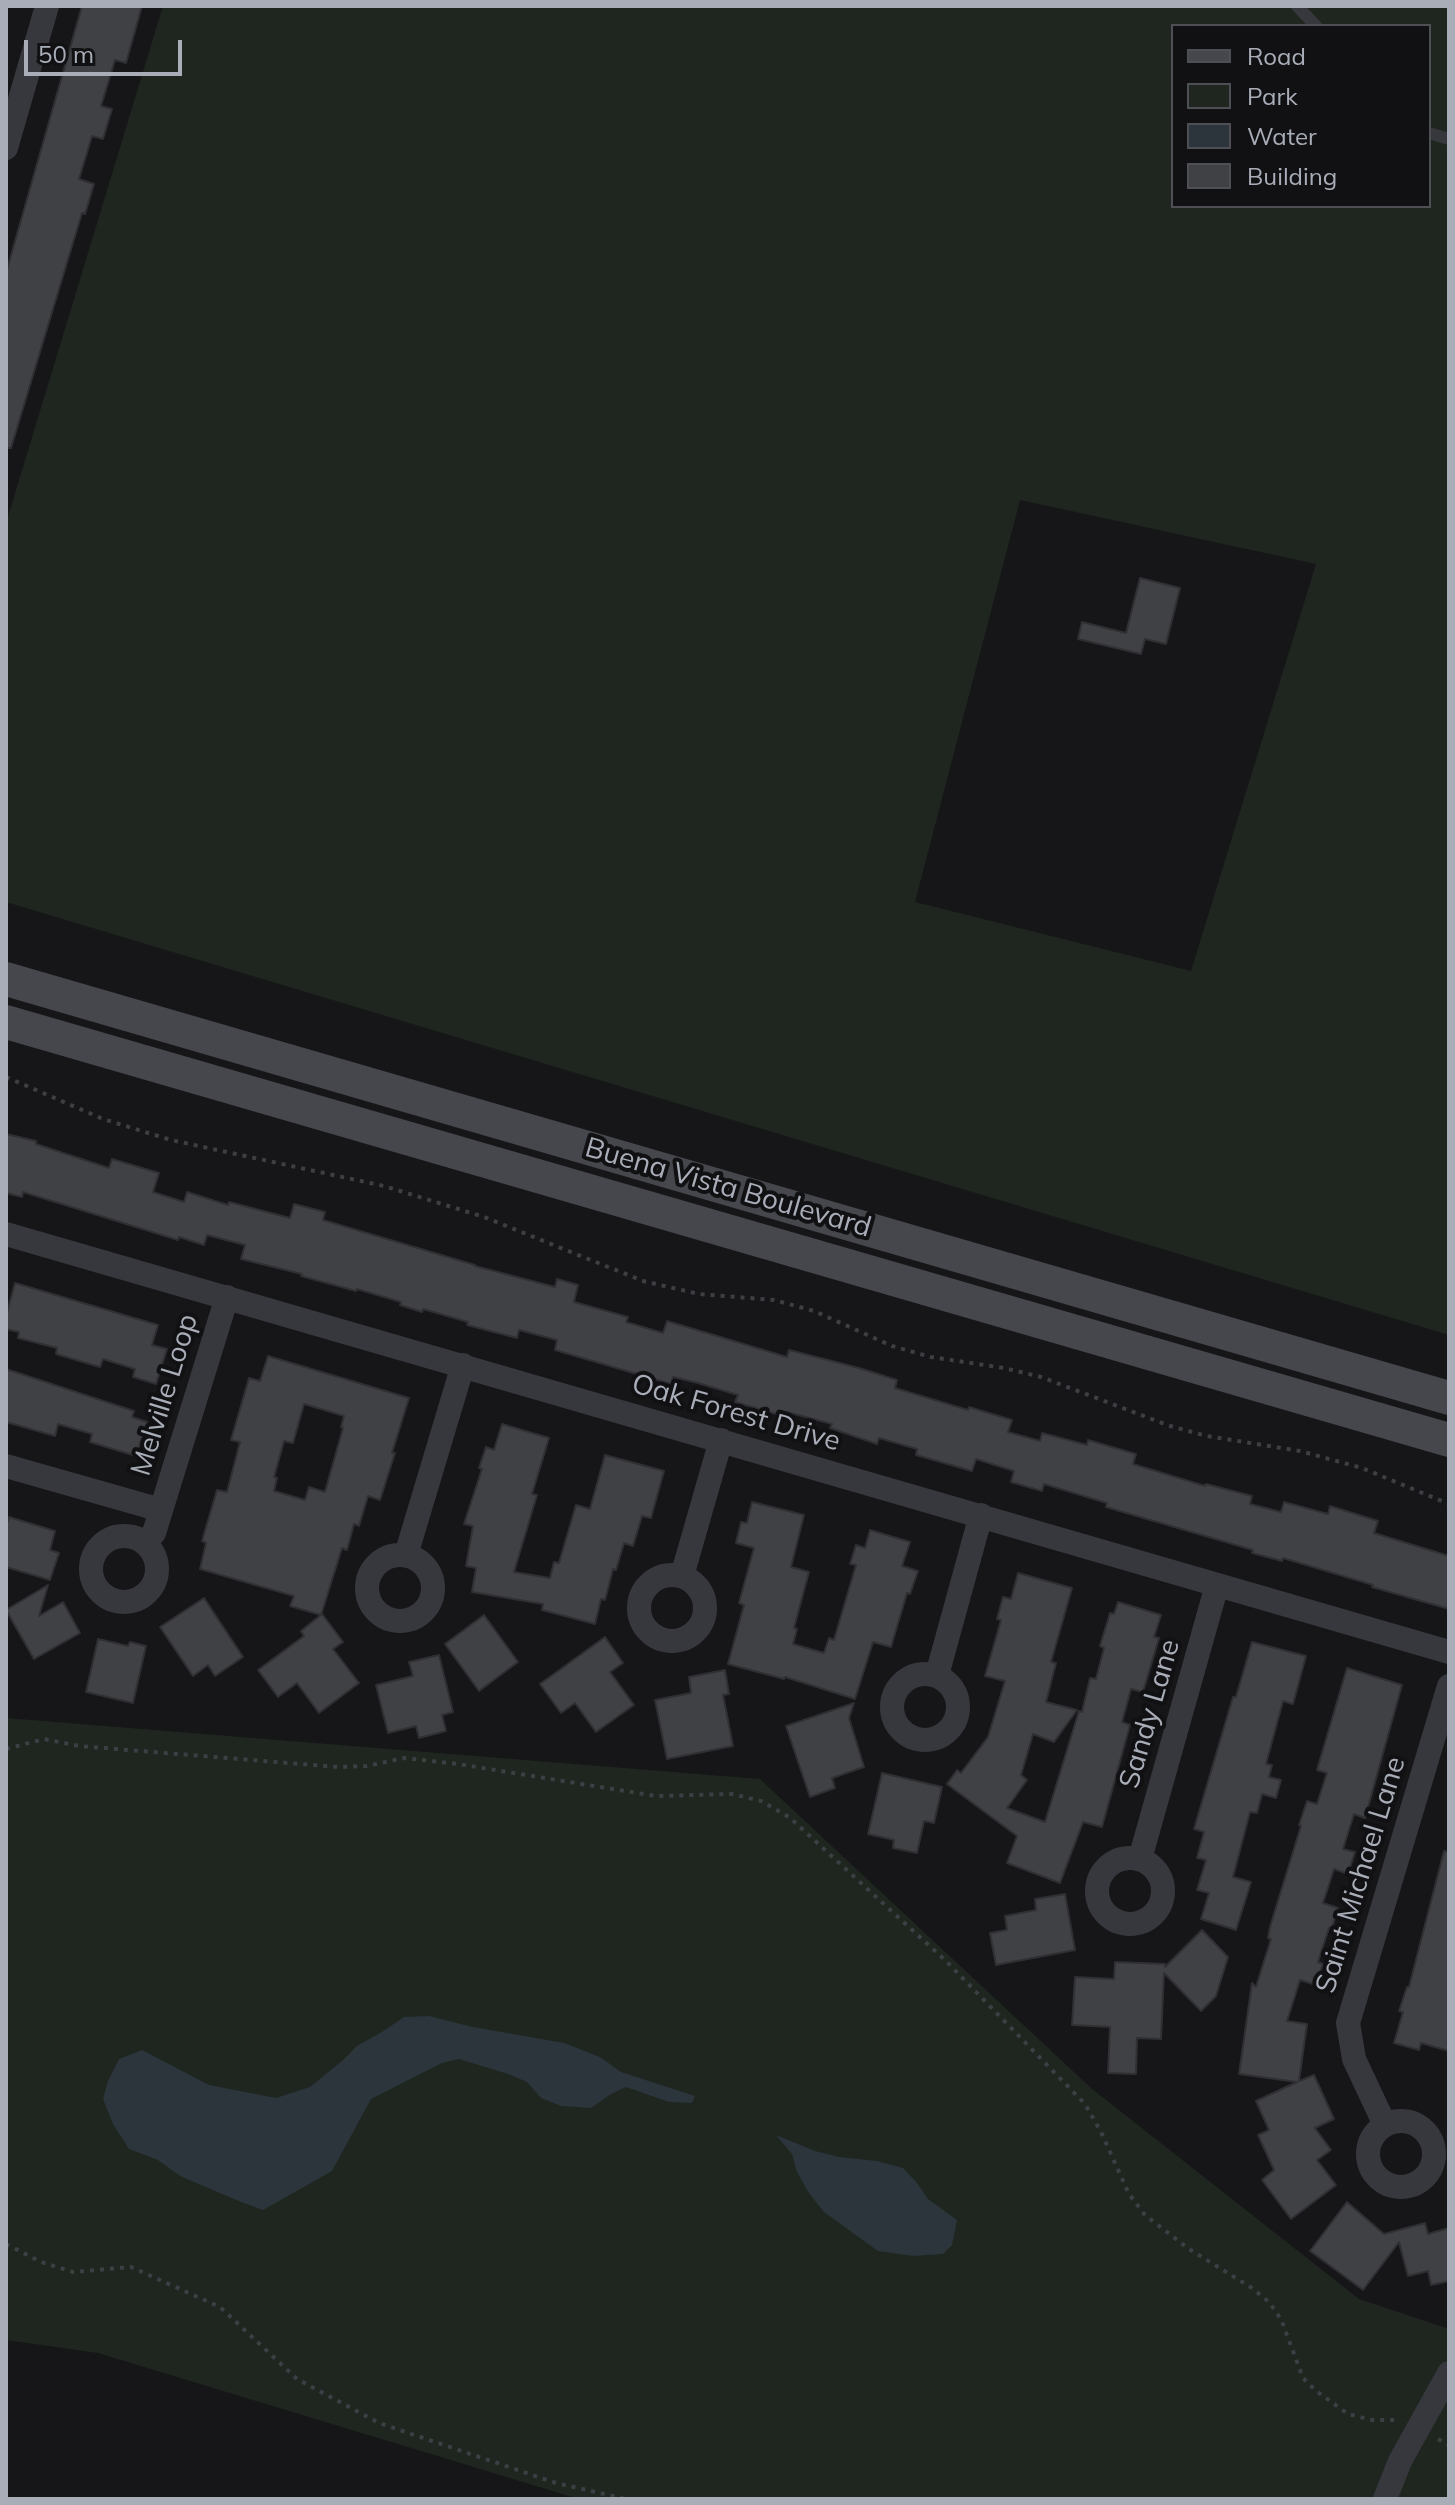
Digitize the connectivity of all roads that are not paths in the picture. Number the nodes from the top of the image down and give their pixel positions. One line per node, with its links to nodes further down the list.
1 (47, 6): 4 (street)
2 (1297, 6): 3 (lane)
3 (1314, 24)
4 (6, 148)
5 (6, 979): 10 (main road, Buena Vista Boulevard)
6 (6, 1022): 12 (main road, Buena Vista Boulevard)
7 (6, 1234): 8 (street, Oak Forest Drive)
8 (227, 1297): 9 (street, Oak Forest Drive); 14 (street, Melville Loop)
9 (463, 1365): 11 (street, Oak Forest Drive); 17 (street)
10 (1449, 1398)
11 (721, 1440): 15 (street, Oak Forest Drive); 18 (street)
12 (1449, 1440)
13 (6, 1466): 14 (street, Melville Loop)
14 (161, 1510): 16 (street, Melville Loop)
15 (981, 1515): 19 (street, Oak Forest Drive); 21 (street)
16 (144, 1542)
17 (406, 1555)
18 (682, 1576)
19 (1217, 1585): 20 (street, Oak Forest Drive); 23 (street, Sandy Lane)
20 (1449, 1652)
21 (937, 1675)
22 (1449, 1686): 24 (street, Saint Michael Lane)
23 (1140, 1859)
24 (1385, 2125)
25 (1449, 2373): 26 (street)
26 (1385, 2499)

